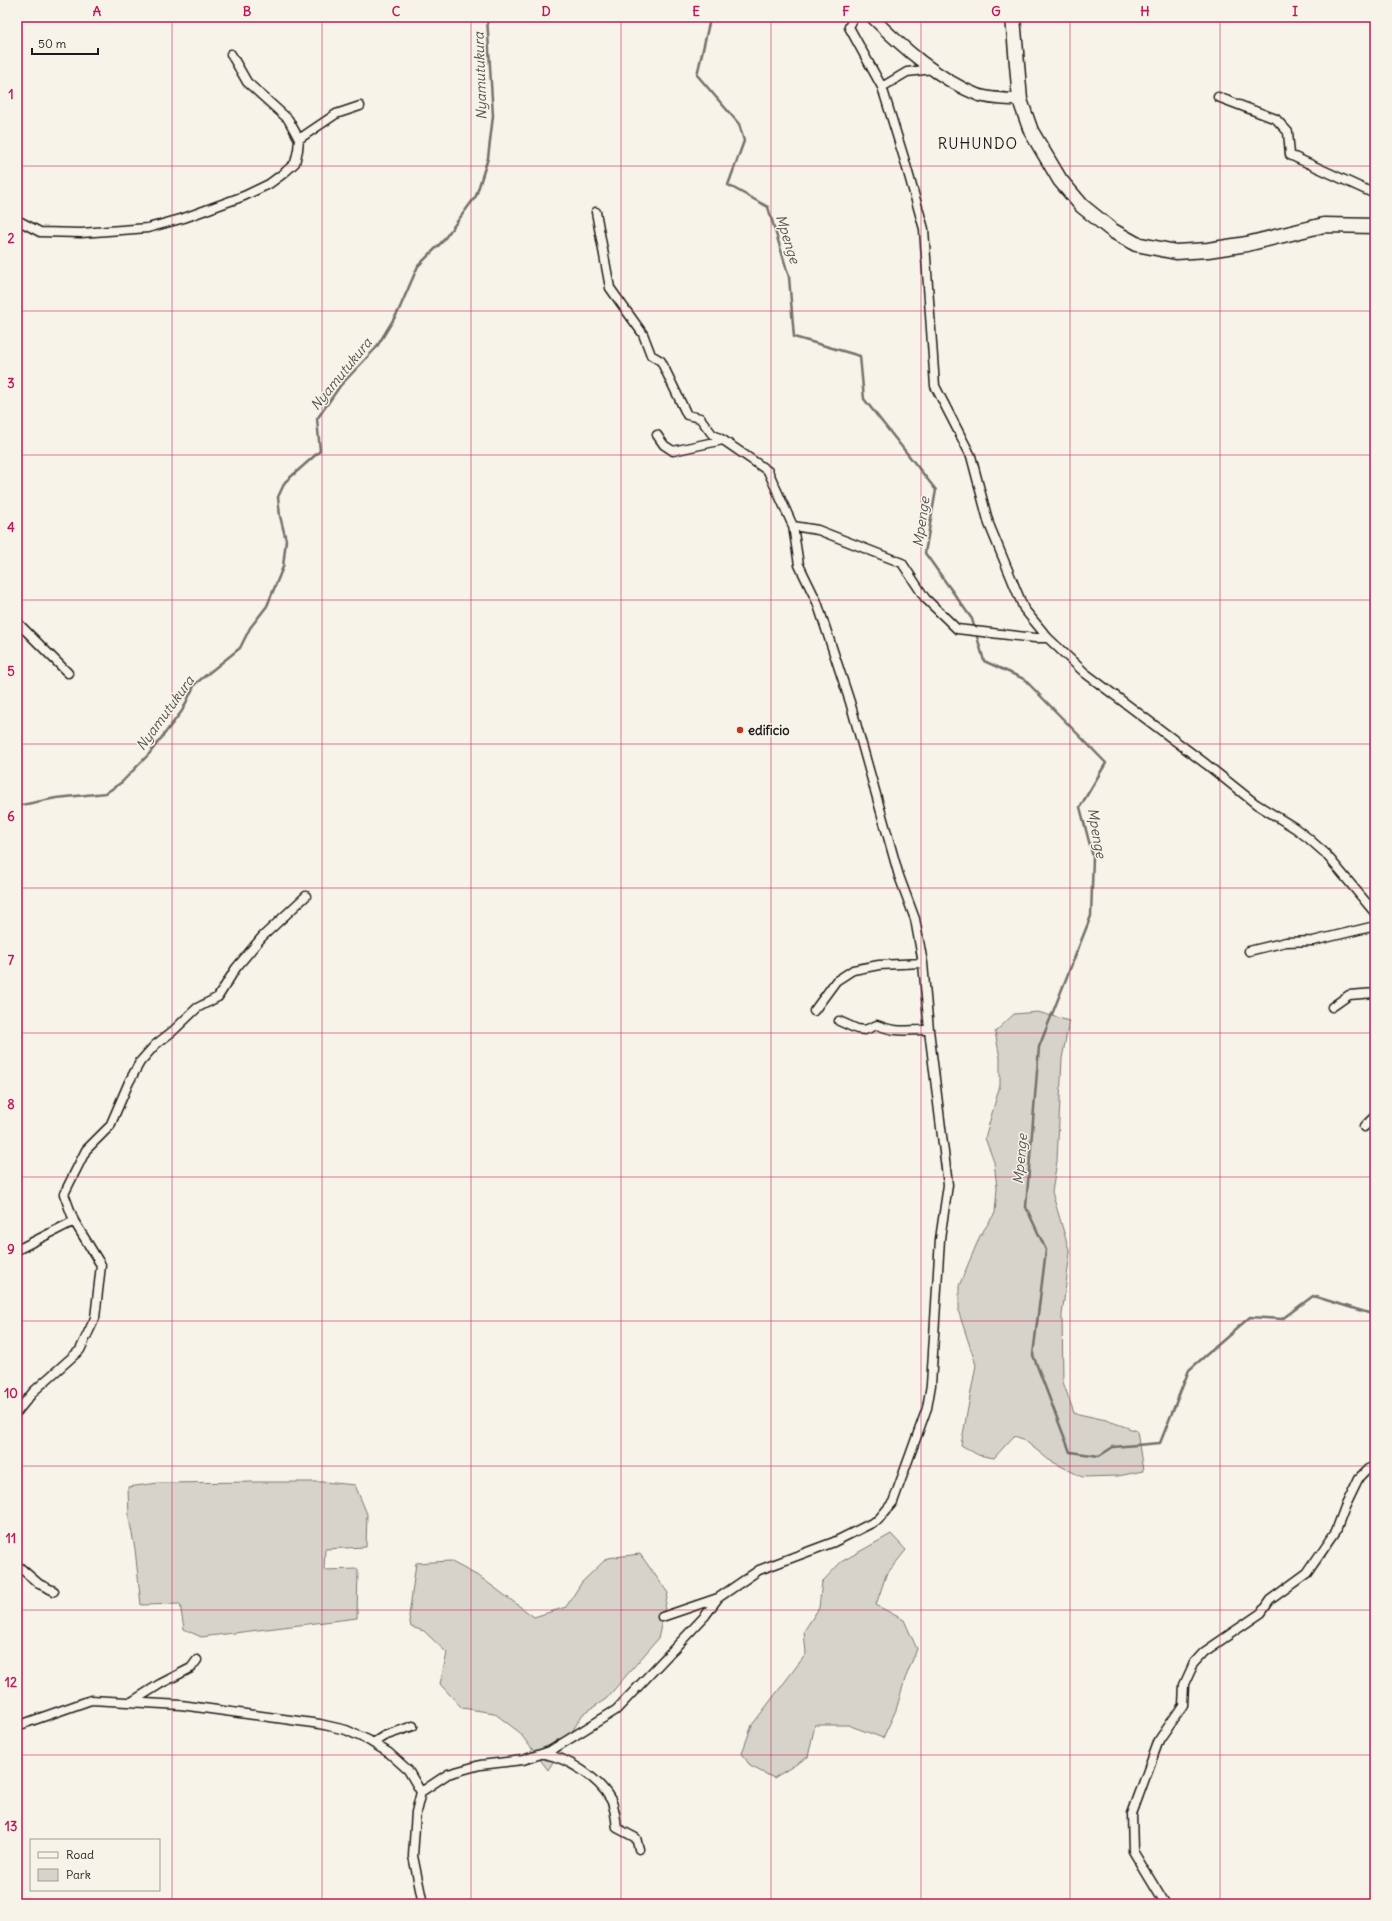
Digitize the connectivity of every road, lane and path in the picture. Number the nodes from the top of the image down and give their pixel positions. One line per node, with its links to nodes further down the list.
1 (854, 17): 6 (street)
2 (872, 17): 5 (main road)
3 (1014, 17): 8 (highway)
4 (231, 54): 10 (street)
5 (933, 69): 6 (street); 8 (main road)
6 (882, 87): 19 (street)
7 (1218, 97): 11 (street)
8 (1020, 100): 14 (highway)
9 (360, 106): 10 (street)
10 (299, 138): 13 (street)
11 (1375, 194)
12 (596, 212): 16 (street)
13 (17, 220)
14 (1375, 226)
15 (657, 435): 16 (street)
16 (723, 440): 17 (street)
17 (793, 526): 19 (street); 25 (street)
18 (17, 622): 20 (street)
19 (1048, 638): 22 (street)
20 (68, 673)
21 (306, 896): 33 (street)
22 (1375, 913)
23 (1375, 926): 24 (street)
24 (1249, 951)
25 (923, 963): 28 (street); 30 (street)
26 (1375, 993): 27 (street)
27 (1332, 1006)
28 (814, 1011)
29 (839, 1021): 30 (street)
30 (929, 1030): 39 (street)
31 (1375, 1116): 32 (street)
32 (1364, 1127)
33 (74, 1221): 34 (street); 35 (street)
34 (17, 1250)
35 (17, 1412)
36 (1375, 1466): 50 (street)
37 (17, 1565): 38 (street)
38 (54, 1591)
39 (718, 1598): 40 (street); 46 (street)
40 (662, 1617)
41 (197, 1660): 42 (street)
42 (133, 1701): 43 (street); 45 (street)
43 (17, 1726)
44 (413, 1726): 45 (street)
45 (373, 1743): 47 (street)
46 (543, 1754): 47 (street); 48 (street)
47 (421, 1792): 49 (street)
48 (639, 1849)
49 (423, 1904)
50 (1165, 1904)

